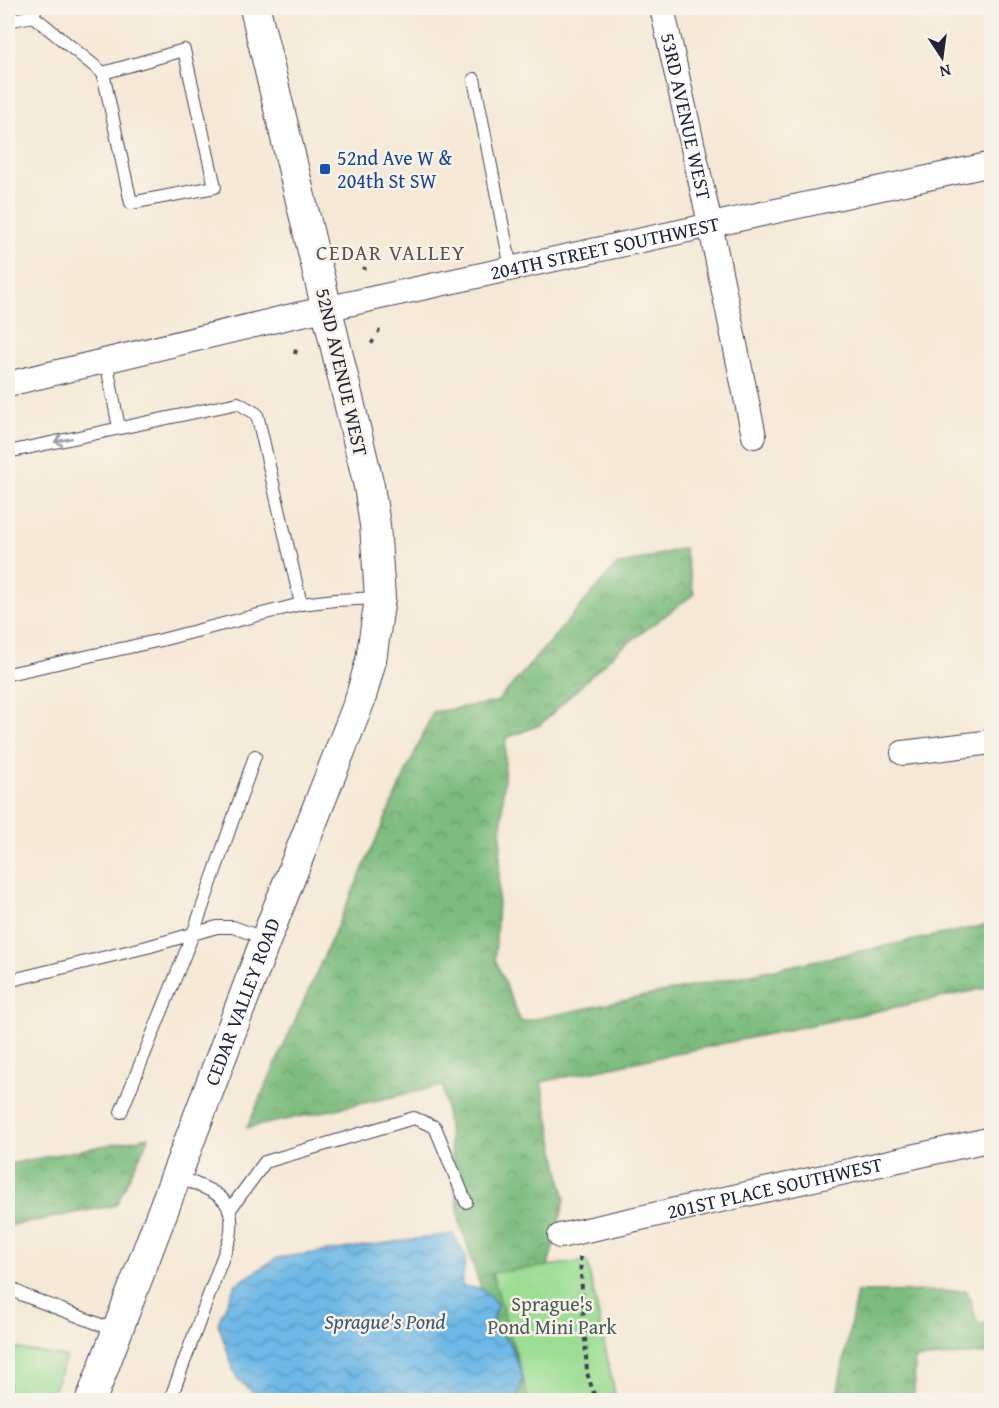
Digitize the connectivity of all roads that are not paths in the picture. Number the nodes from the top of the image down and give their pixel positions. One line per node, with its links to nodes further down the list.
1 (255, 8): 10 (street, 52ND AVENUE WEST)
2 (662, 8): 8 (street, 53RD AVENUE WEST)
3 (34, 12): 4 (lane); 5 (lane)
4 (8, 21)
5 (103, 73): 5 (lane)
6 (474, 79): 9 (lane)
7 (992, 164): 8 (street, 204TH STREET SOUTHWEST)
8 (710, 224): 9 (street, 204TH STREET SOUTHWEST); 14 (street, 53RD AVENUE WEST)
9 (512, 268): 10 (street, 204TH STREET SOUTHWEST)
10 (327, 309): 11 (street, 204TH STREET SOUTHWEST); 16 (street, 52ND AVENUE WEST)
11 (106, 360): 12 (street, 204TH STREET SOUTHWEST); 13 (lane)
12 (8, 384)
13 (119, 428): 15 (lane, one-way to 15); 17 (lane)
14 (754, 436)
15 (8, 452)
16 (380, 598): 17 (lane); 23 (street, CEDAR VALLEY ROAD)
17 (302, 604): 18 (lane)
18 (8, 674)
19 (992, 742): 20 (street)
20 (903, 753)
21 (255, 756): 22 (lane)
22 (193, 934): 23 (lane); 24 (lane); 25 (lane)
23 (266, 939): 27 (street, CEDAR VALLEY ROAD)
24 (8, 981)
25 (122, 1112)
26 (992, 1139): 30 (street, 201ST PLACE SOUTHWEST)
27 (176, 1176): 29 (lane); 32 (street, CEDAR VALLEY ROAD)
28 (466, 1202): 29 (lane)
29 (231, 1208): 34 (lane)
30 (569, 1234)
31 (8, 1286): 32 (lane)
32 (118, 1331): 33 (street, CEDAR VALLEY ROAD)
33 (91, 1401)
34 (170, 1401)

